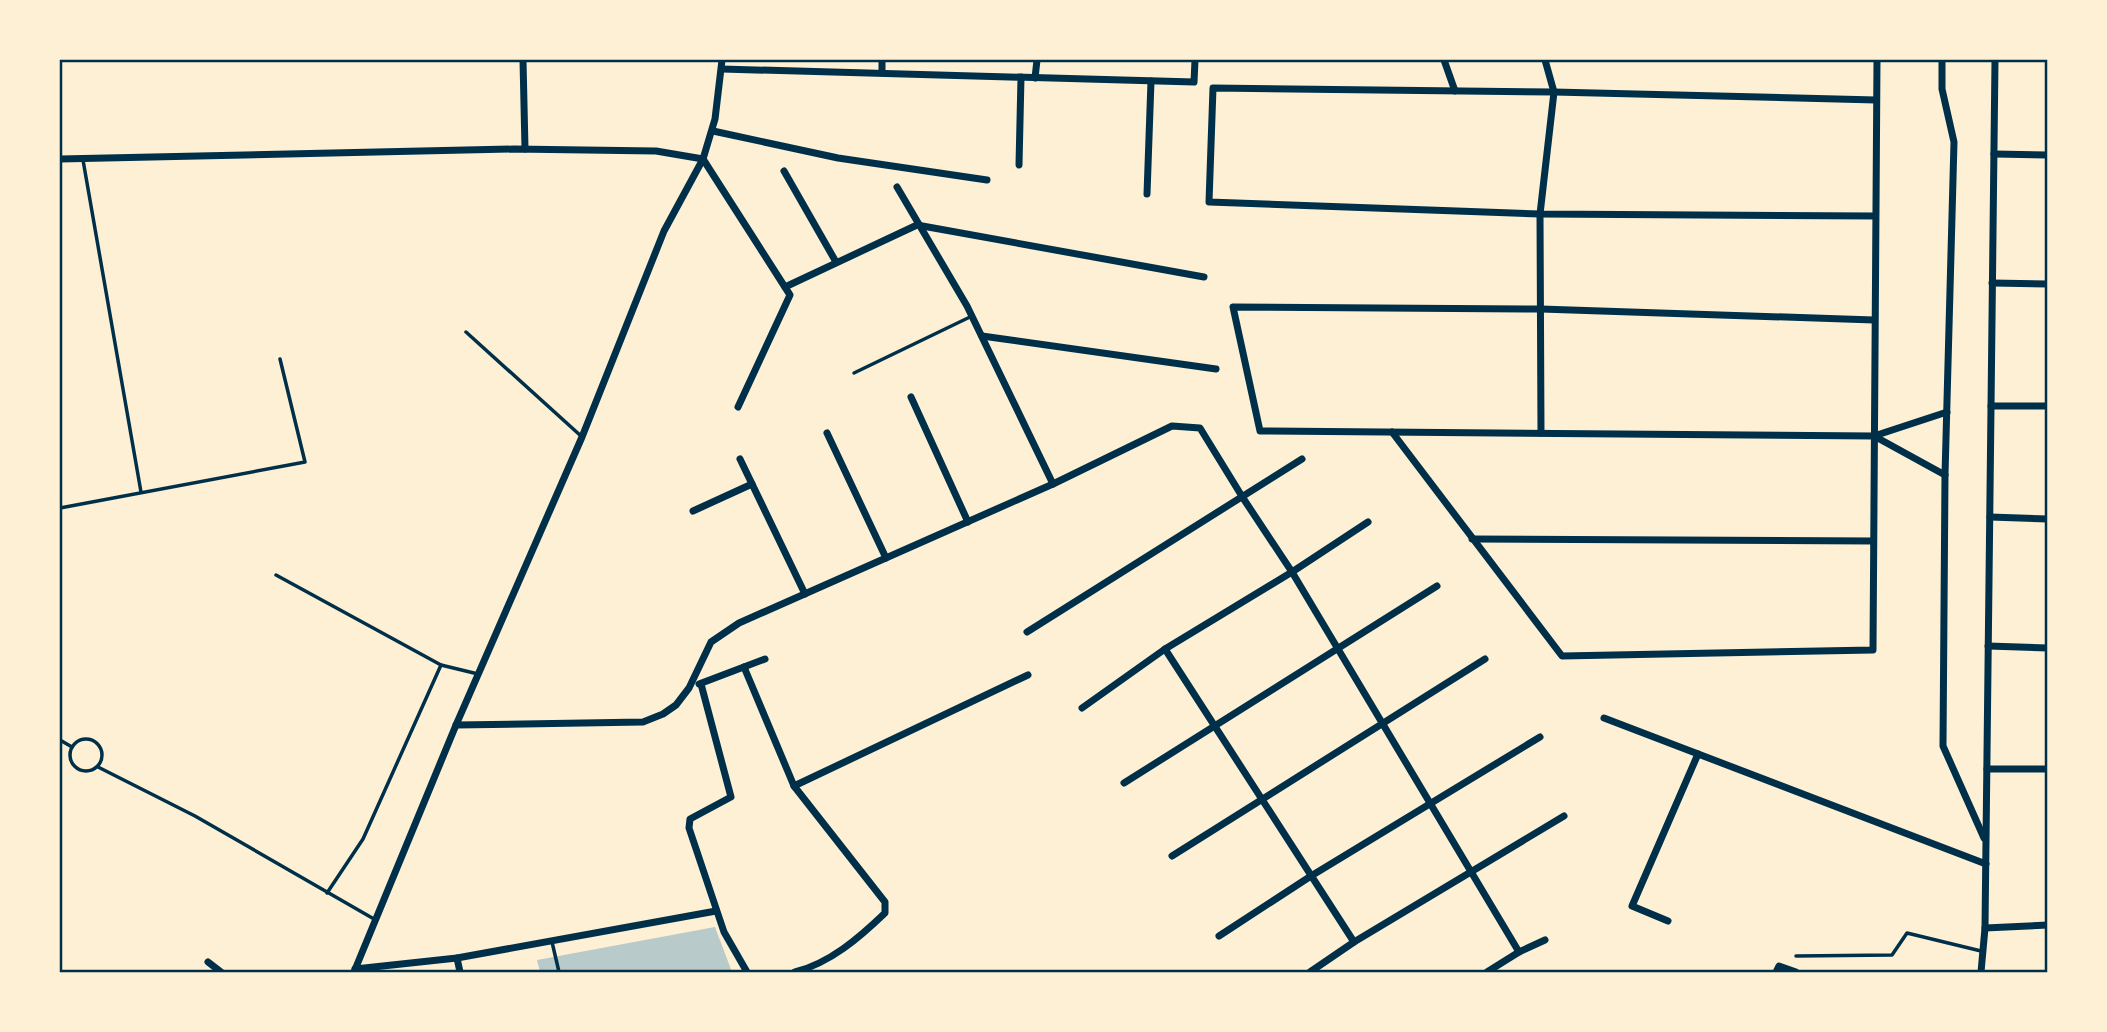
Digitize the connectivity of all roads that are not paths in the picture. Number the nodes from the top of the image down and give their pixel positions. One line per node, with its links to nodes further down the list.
1 (523, 60): 20 (street)
2 (722, 60): 11 (street)
3 (882, 60): 12 (street)
4 (1037, 60): 14 (street)
5 (1195, 60): 15 (street)
6 (1444, 60): 16 (street)
7 (1545, 60): 17 (street)
8 (1877, 60): 18 (street)
9 (1942, 60): 51 (street)
10 (1995, 60): 21 (street)
11 (722, 69): 12 (street); 19 (street)
12 (882, 73): 13 (street)
13 (1021, 77): 14 (street); 26 (street)
14 (1035, 78): 15 (street)
15 (1151, 80): 30 (street)
16 (1455, 90): 17 (street); 31 (street)
17 (1554, 92): 18 (street); 31 (street)
18 (1876, 100): 32 (street)
19 (713, 131): 25 (street); 28 (street)
20 (524, 149): 24 (street); 25 (street)
21 (1994, 154): 22 (street); 36 (street)
22 (2048, 155)
23 (60, 159): 24 (street)
24 (83, 159): 62 (lane)
25 (703, 159): 38 (street); 56 (street)
26 (1019, 165)
27 (783, 171): 34 (street)
28 (987, 180)
29 (897, 187): 33 (street)
30 (1147, 194)
31 (1540, 214): 32 (street); 39 (street)
32 (1875, 216): 41 (street)
33 (917, 225): 34 (street); 35 (street); 40 (street)
34 (836, 262): 38 (street)
35 (1204, 277)
36 (1992, 283): 37 (street); 48 (street)
37 (2048, 284)
38 (785, 287): 49 (street)
39 (1541, 309): 41 (street); 52 (street); 54 (street)
40 (972, 316): 43 (street); 46 (lane)
41 (1874, 320): 55 (street)
42 (466, 332): 56 (lane)
43 (982, 336): 45 (street); 61 (street)
44 (280, 359): 62 (lane)
45 (1216, 369)
46 (854, 373)
47 (911, 397): 68 (street)
48 (1991, 405): 50 (street); 66 (street)
49 (738, 407)
50 (2048, 407)
51 (1947, 412): 55 (street); 59 (street)
52 (1392, 432): 54 (street); 70 (street)
53 (827, 433): 72 (street)
54 (1541, 433): 55 (street)
55 (1874, 436): 59 (street); 71 (street)
56 (582, 437): 86 (street)
57 (740, 459): 60 (street)
58 (1302, 459): 63 (street)
59 (1945, 475): 107 (street)
60 (752, 484): 65 (street); 76 (street)
61 (1053, 484): 63 (street); 68 (street)
62 (141, 492): 64 (lane)
63 (1243, 498): 73 (street); 77 (street)
64 (60, 508)
65 (693, 511)
66 (1990, 517): 67 (street); 78 (street)
67 (2048, 519)
68 (968, 522): 72 (street)
69 (1368, 522): 73 (street)
70 (1472, 538): 71 (street); 71 (street)
71 (1873, 541)
72 (886, 558): 76 (street)
73 (1292, 572): 80 (street); 81 (street)
74 (276, 575): 84 (lane)
75 (1437, 586): 81 (street)
76 (805, 594): 89 (street)
77 (1027, 632)
78 (1988, 646): 79 (street); 100 (street)
79 (2048, 648)
80 (1164, 649): 90 (street); 94 (street)
81 (1339, 649): 92 (street); 94 (street)
82 (765, 659): 85 (street)
83 (1485, 659): 92 (street)
84 (442, 665): 86 (lane); 112 (lane)
85 (744, 667): 88 (street); 103 (street)
86 (478, 674): 93 (street)
87 (1028, 675): 103 (street)
88 (701, 684): 89 (street); 113 (street)
89 (689, 688): 93 (street)
90 (1082, 708)
91 (1604, 718): 98 (street)
92 (1383, 724): 104 (street); 105 (street)
93 (456, 725): 114 (street)
94 (1215, 727): 102 (street); 104 (street)
95 (1540, 737): 105 (street)
96 (60, 740): 97 (lane)
97 (72, 747): 99 (lane); 99 (lane)
98 (1698, 754): 109 (street); 115 (street)
99 (98, 767): 112 (lane)
100 (1987, 769): 101 (street); 107 (street)
101 (2048, 769)
102 (1124, 783)
103 (794, 786): 132 (street)
104 (1262, 799): 108 (street); 111 (street)
105 (1430, 804): 110 (street); 111 (street)
106 (1564, 816): 110 (street)
107 (1986, 842): 109 (street)
108 (1172, 856)
109 (1986, 864): 117 (street)
110 (1472, 872): 121 (street); 123 (street)
111 (1311, 876): 118 (street); 121 (street)
112 (327, 893): 114 (lane)
113 (716, 911): 120 (street); 131 (street)
114 (374, 919): 127 (street)
115 (1668, 921)
116 (2048, 925): 117 (street)
117 (1985, 928): 122 (street)
118 (1219, 936)
119 (1545, 940): 123 (street)
120 (552, 942): 125 (street); 130 (lane)
121 (1354, 942): 133 (street)
122 (1983, 951): 124 (lane); 137 (street)
123 (1519, 952): 134 (street)
124 (1796, 956)
125 (457, 958): 127 (street); 129 (street)
126 (208, 962): 128 (street)
127 (354, 971)
128 (221, 972)
129 (460, 972)
130 (559, 972)
131 (747, 972)
132 (795, 972)
133 (1310, 972)
134 (1487, 972)
135 (1776, 972): 136 (street)
136 (1796, 972)
137 (1981, 972)

